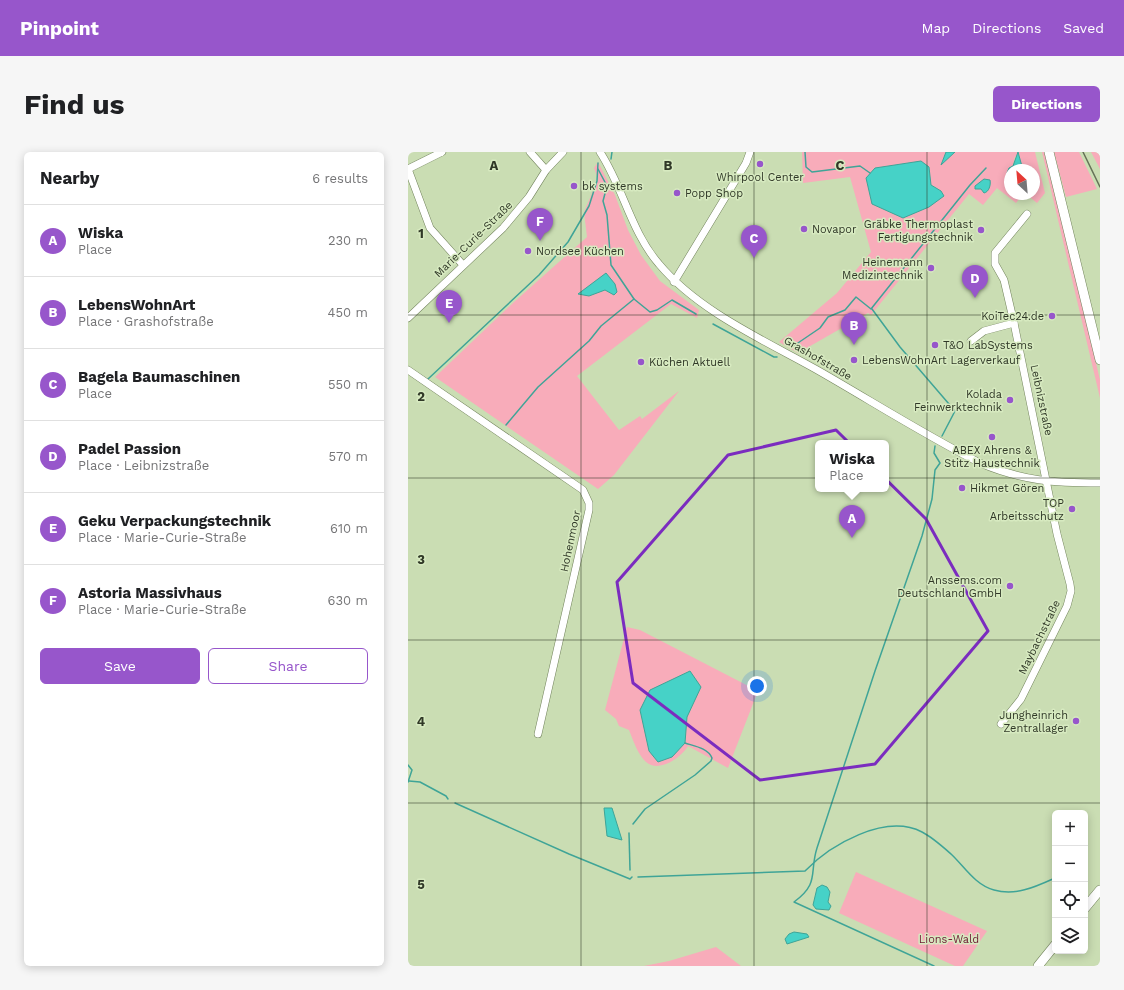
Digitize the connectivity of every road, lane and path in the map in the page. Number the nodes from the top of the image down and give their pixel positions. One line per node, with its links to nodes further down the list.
1 (442, 152): 7 (street)
2 (530, 152): 8 (street)
3 (563, 152): 8 (street, Marie-Curie-Straße)
4 (600, 152): 11 (street, Grashofstraße)
5 (750, 152): 11 (street)
6 (1049, 152): 14 (main road)
7 (408, 169): 10 (street)
8 (546, 170): 10 (street, Marie-Curie-Straße)
9 (1027, 214): 13 (street, Leibnizstraße)
10 (463, 265): 12 (street, Marie-Curie-Straße)
11 (674, 282): 19 (street, Grashofstraße)
12 (408, 318)
13 (1014, 323): 15 (street); 19 (street, Leibnizstraße)
14 (1097, 337): 16 (main road)
15 (971, 340)
16 (1099, 349): 17 (main road)
17 (1100, 360)
18 (408, 370): 22 (street, Hohenmoor)
19 (1047, 482): 20 (street, Grashofstraße); 21 (street, Maybachstraße)
20 (1099, 482)
21 (1001, 724)
22 (538, 734)
23 (1100, 890): 24 (main road)
24 (1088, 904)
25 (1052, 949): 26 (main road)
26 (1038, 966)

